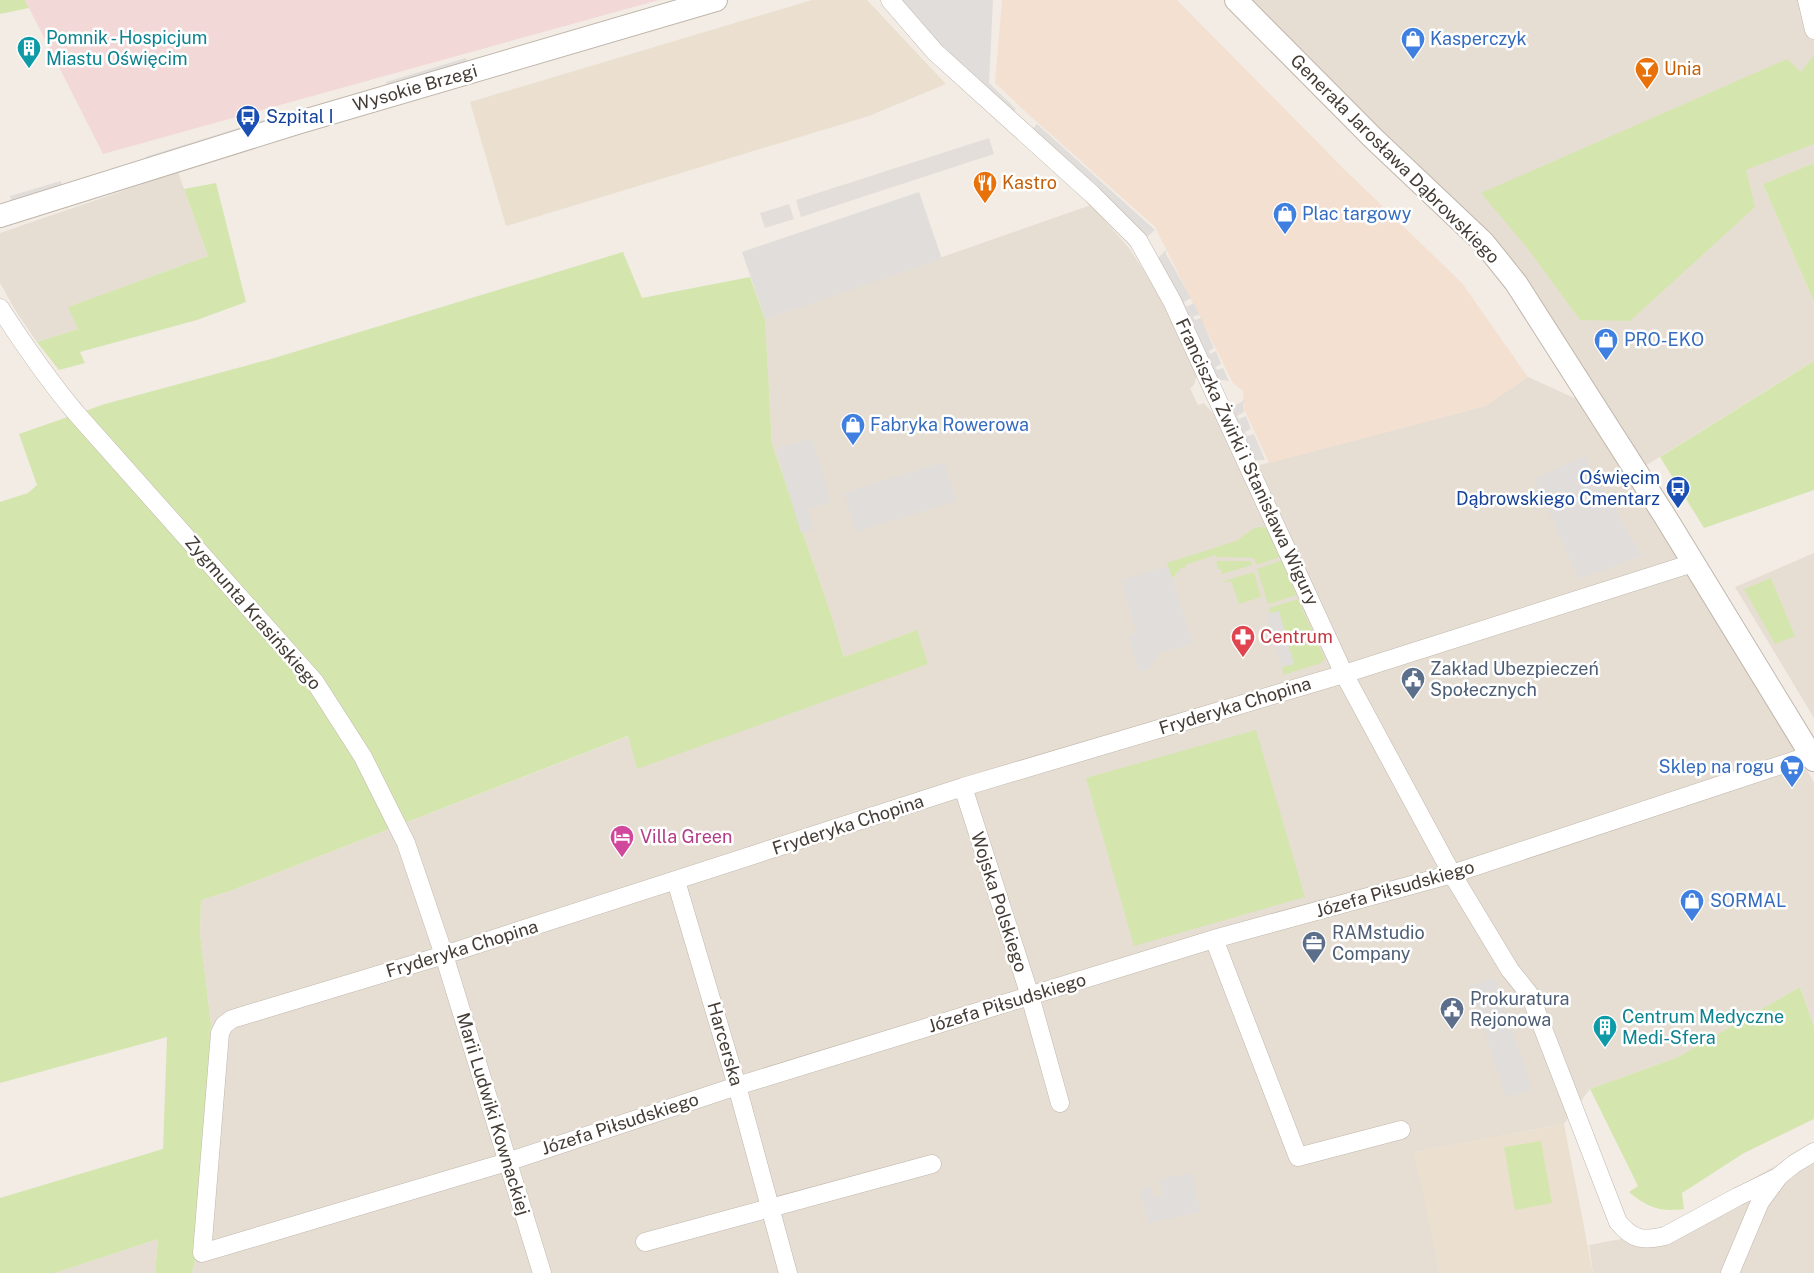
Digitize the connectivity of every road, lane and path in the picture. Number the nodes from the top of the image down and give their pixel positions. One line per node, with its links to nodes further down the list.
1 (716, 0): 6 (street, Wysokie Brzegi)
2 (890, 0): 9 (street, Franciszka Żwirki i Stanisława Wigury)
3 (1236, 0): 8 (street, Generała Jarosława Dąbrowskiego)
4 (1808, 0): 5 (street)
5 (1814, 30)
6 (0, 216)
7 (0, 308): 15 (street, Zygmunta Krasińskiego)
8 (1693, 563): 9 (street, Fryderyka Chopina); 10 (street, Generała Jarosława Dąbrowskiego)
9 (1344, 674): 11 (street, Fryderyka Chopina); 12 (street, Franciszka Żwirki i Stanisława Wigury)
10 (1812, 758): 12 (street, Józefa Piłsudskiego)
11 (963, 787): 13 (street, Fryderyka Chopina); 16 (street, Wojska Polskiego)
12 (1452, 874): 14 (street, Józefa Piłsudskiego); 23 (street, Franciszka Żwirki i Stanisława Wigury)
13 (676, 881): 15 (street, Fryderyka Chopina); 17 (street, Harcerska)
14 (1214, 939): 16 (street, Józefa Piłsudskiego); 19 (street)
15 (444, 955): 21 (street, Marii Ludwiki Kownackiej); 26 (street, Fryderyka Chopina)
16 (1030, 996): 17 (street, Józefa Piłsudskiego); 18 (street, Wojska Polskiego)
17 (737, 1086): 21 (street, Józefa Piłsudskiego); 24 (street, Harcerska)
18 (1060, 1103)
19 (1401, 1130)
20 (1814, 1152): 23 (street, Franciszka Żwirki i Stanisława Wigury)
21 (507, 1162): 26 (street, Józefa Piłsudskiego); 27 (street, Marii Ludwiki Kownackiej)
22 (932, 1164): 24 (street)
23 (1778, 1177): 29 (street)
24 (770, 1208): 25 (street); 28 (street, Harcerska)
25 (645, 1242)
26 (202, 1253)
27 (542, 1273)
28 (788, 1273)
29 (1730, 1273)

